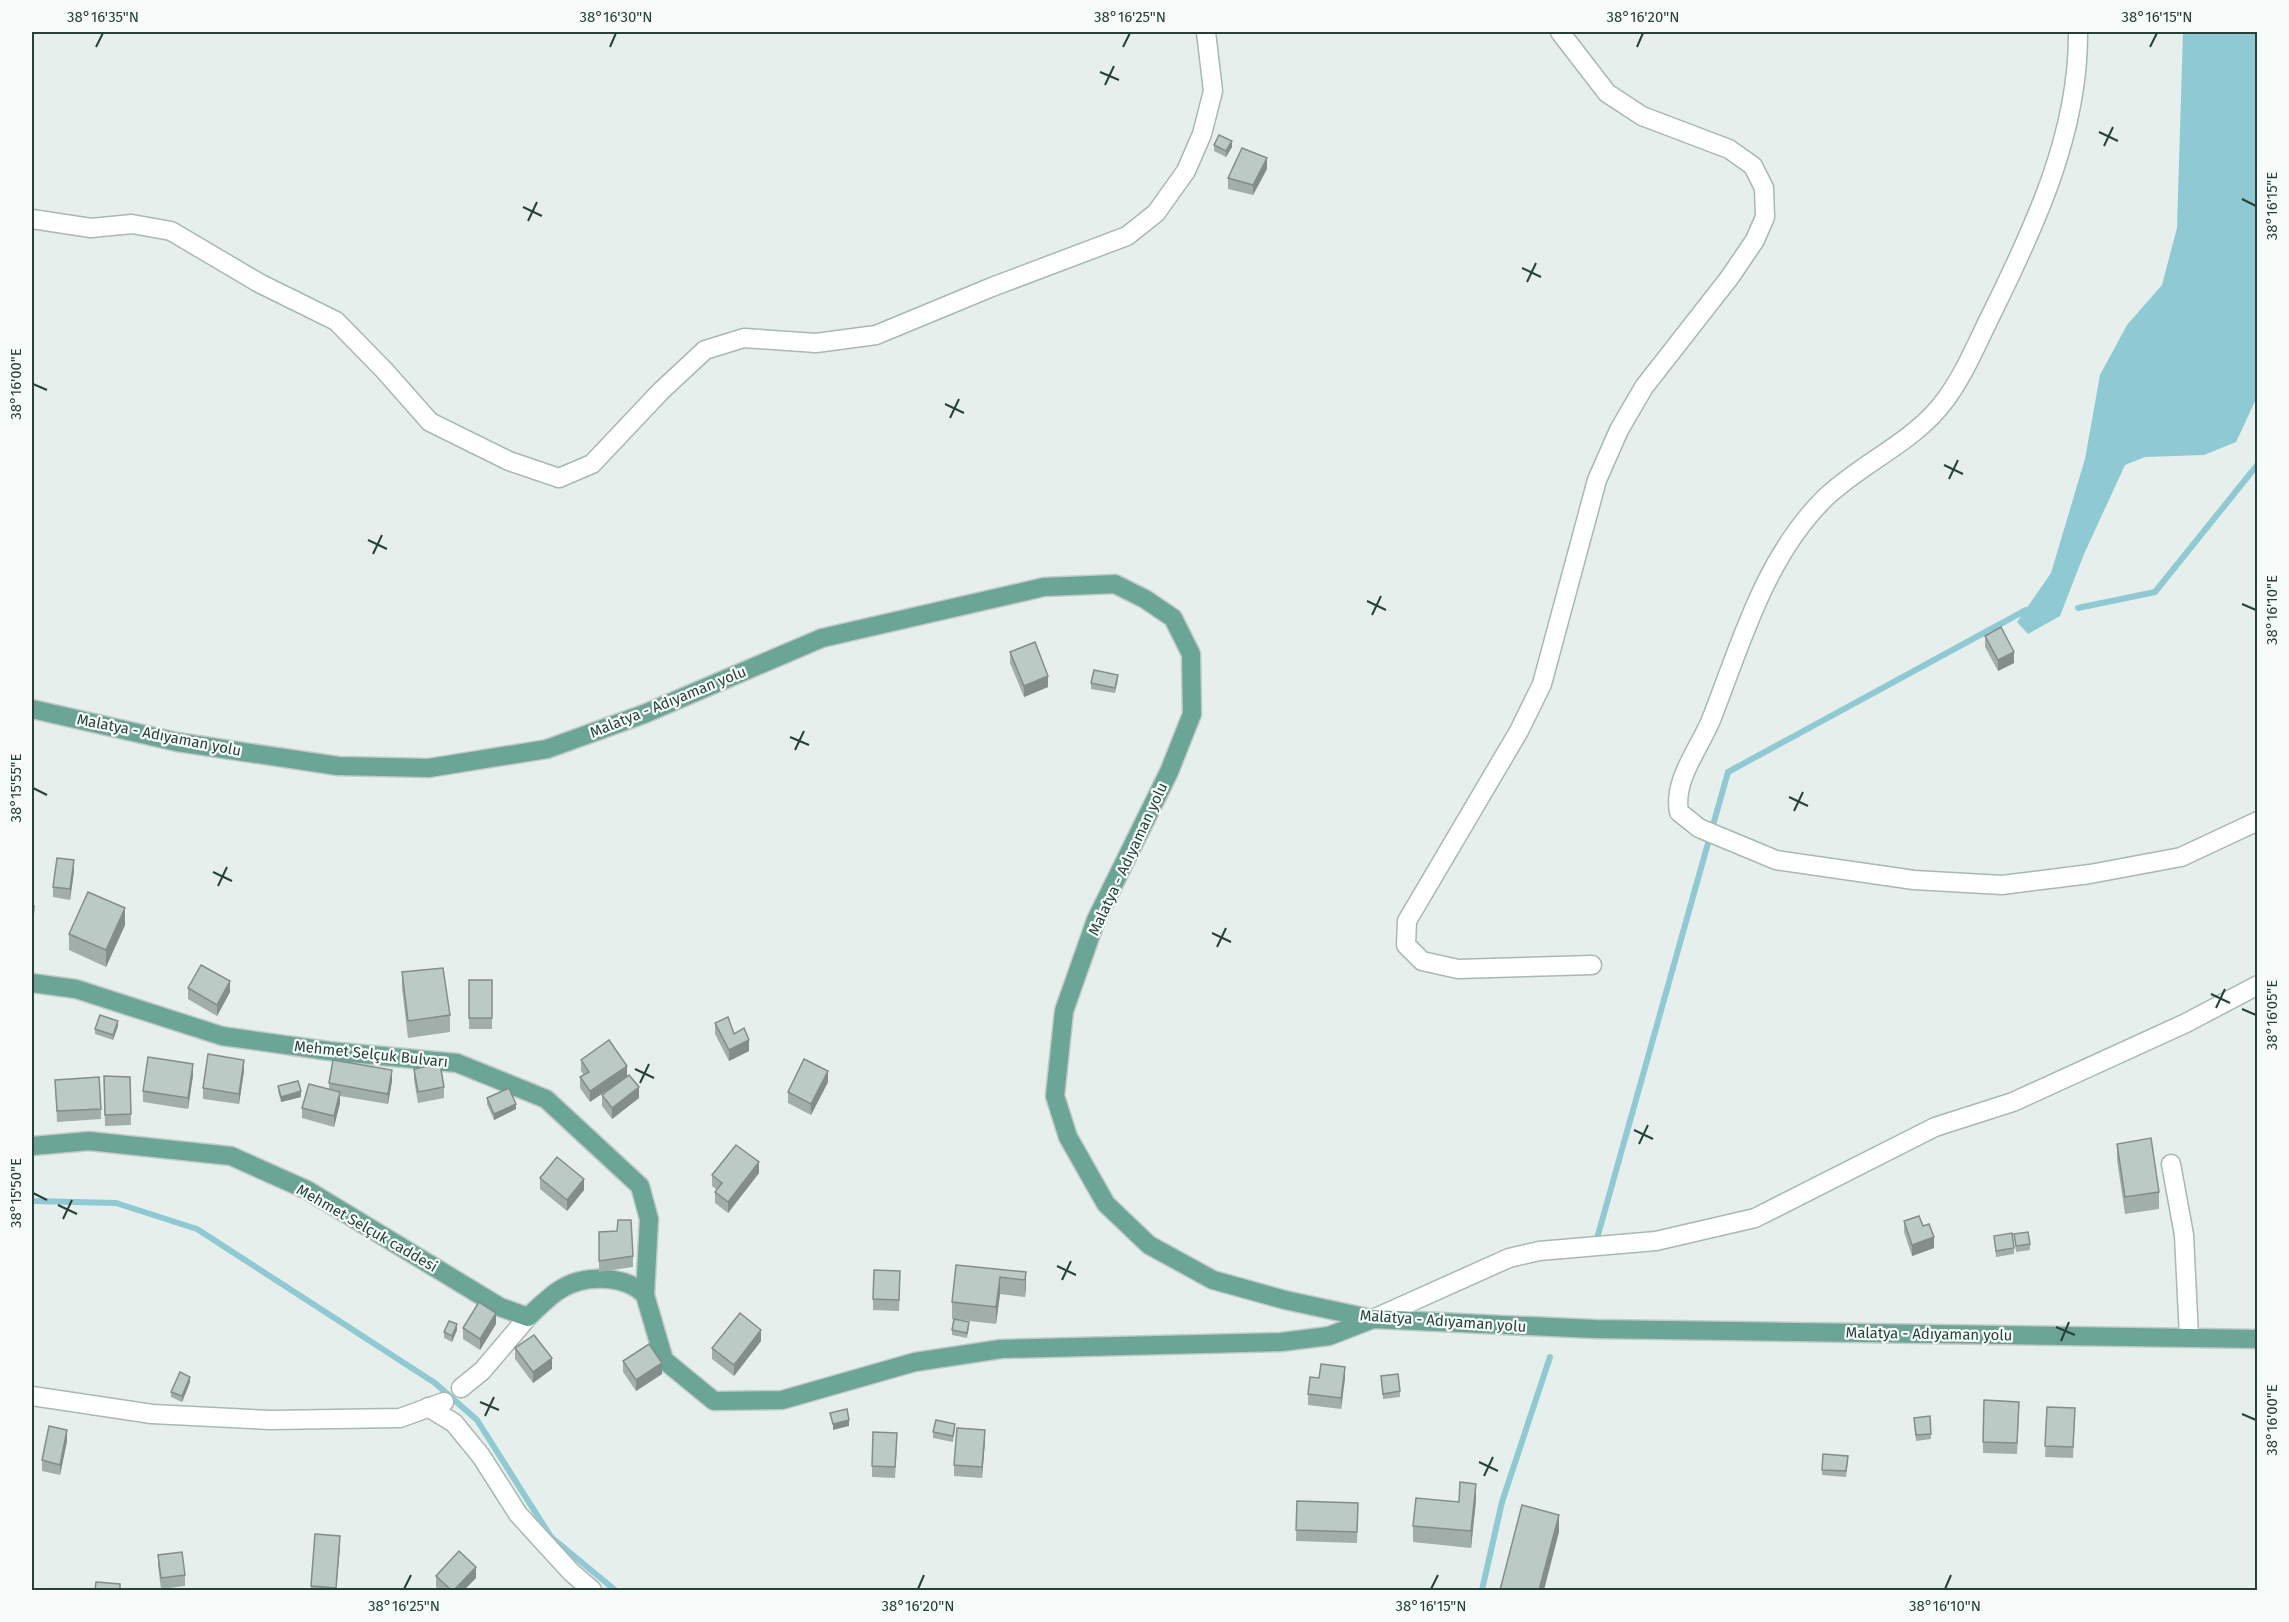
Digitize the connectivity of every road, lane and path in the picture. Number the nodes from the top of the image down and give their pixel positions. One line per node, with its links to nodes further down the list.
1 (1206, 32): 4 (street)
2 (1560, 32): 7 (street)
3 (2078, 32): 6 (street)
4 (32, 219)
5 (32, 709): 14 (main road, Malatya - Adıyaman yolu)
6 (2258, 821)
7 (1593, 965)
8 (32, 983): 12 (main road, Mehmet Selçuk Bulvarı)
9 (2258, 985): 14 (street)
10 (32, 1146): 13 (main road, Mehmet Selçuk caddesi)
11 (2171, 1164): 15 (street)
12 (645, 1295): 13 (main road); 14 (main road, Mehmet Selçuk Bulvarı)
13 (528, 1317): 17 (street)
14 (1372, 1319): 15 (main road, Malatya - Adıyaman yolu)
15 (2189, 1337): 16 (main road, Malatya - Adıyaman yolu)
16 (2258, 1339)
17 (460, 1388)
18 (32, 1396): 19 (street)
19 (592, 1590)

